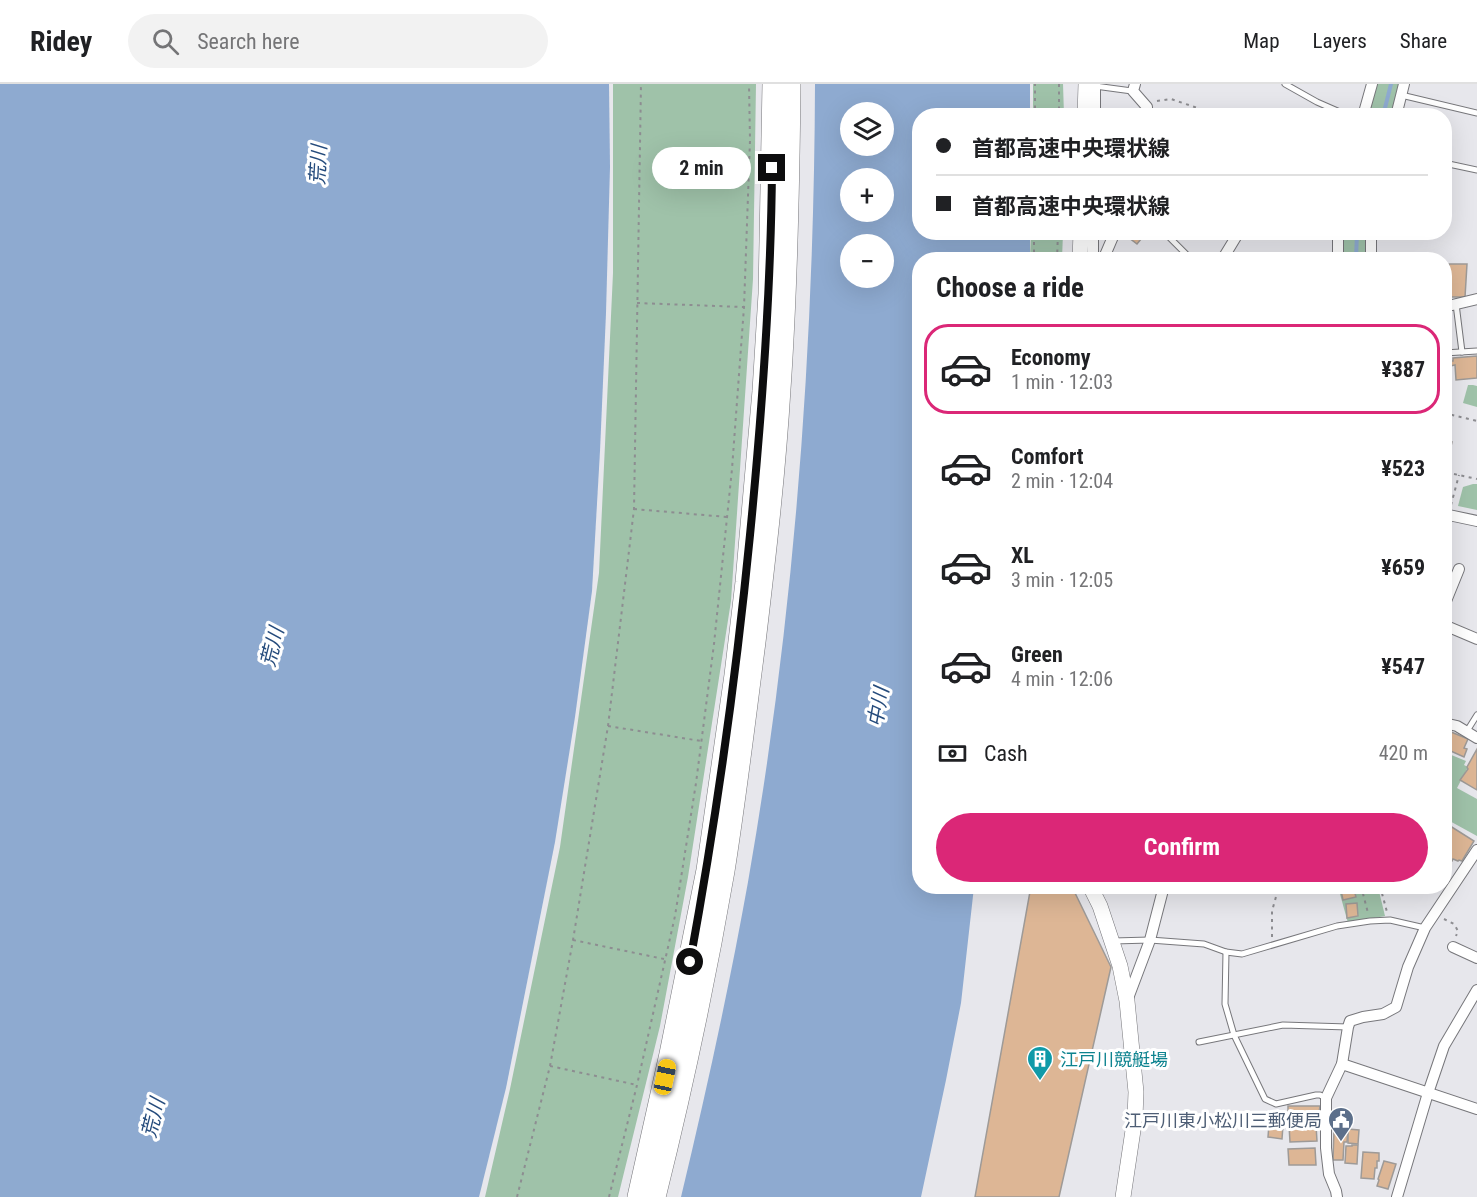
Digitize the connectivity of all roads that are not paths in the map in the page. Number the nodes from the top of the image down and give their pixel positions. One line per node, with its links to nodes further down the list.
1 (773, 84): 56 (highway)
2 (790, 84): 57 (highway)
3 (1285, 84): 11 (lane)
4 (1372, 84): 12 (street)
5 (1092, 85): 6 (lane); 8 (main road); 9 (street)
6 (1134, 88): 10 (street)
7 (1402, 89): 13 (street); 14 (lane)
8 (1087, 108)
9 (1094, 108)
10 (1147, 108)
11 (1331, 108)
12 (1365, 108)
13 (1398, 108)
14 (1477, 113)
15 (1452, 164): 16 (lane)
16 (1477, 170)
17 (1172, 240): 18 (lane)
18 (1184, 252)
19 (1477, 299): 20 (street)
20 (1456, 304): 21 (street); 23 (lane)
21 (1452, 305)
22 (1477, 351): 23 (lane)
23 (1462, 352): 24 (lane)
24 (1452, 353)
25 (1452, 512): 26 (street)
26 (1477, 521)
27 (1459, 569): 28 (street)
28 (1452, 586)
29 (1452, 629): 30 (street)
30 (1477, 639)
31 (1477, 715): 33 (lane)
32 (1452, 725): 33 (street)
33 (1467, 731): 34 (street)
34 (1477, 738)
35 (1477, 850): 36 (street)
36 (1452, 888)
37 (1094, 894): 42 (main road)
38 (1162, 894): 41 (street)
39 (1448, 894): 40 (street)
40 (1425, 928): 44 (lane); 49 (street)
41 (1150, 940): 42 (lane); 44 (lane); 47 (street)
42 (1113, 942): 47 (main road)
43 (1453, 947): 45 (street)
44 (1226, 952): 50 (lane)
45 (1477, 958)
46 (1477, 990): 48 (street)
47 (1127, 1001): 58 (main road)
48 (1473, 1006): 53 (street)
49 (1348, 1026): 50 (lane); 52 (street)
50 (1234, 1035): 51 (lane); 54 (lane)
51 (1199, 1042)
52 (1342, 1064): 53 (street); 54 (street)
53 (1428, 1093): 55 (street); 60 (street)
54 (1326, 1098): 59 (street)
55 (1477, 1109)
56 (638, 1197)
57 (655, 1197)
58 (1123, 1197)
59 (1337, 1197)
60 (1396, 1197)

